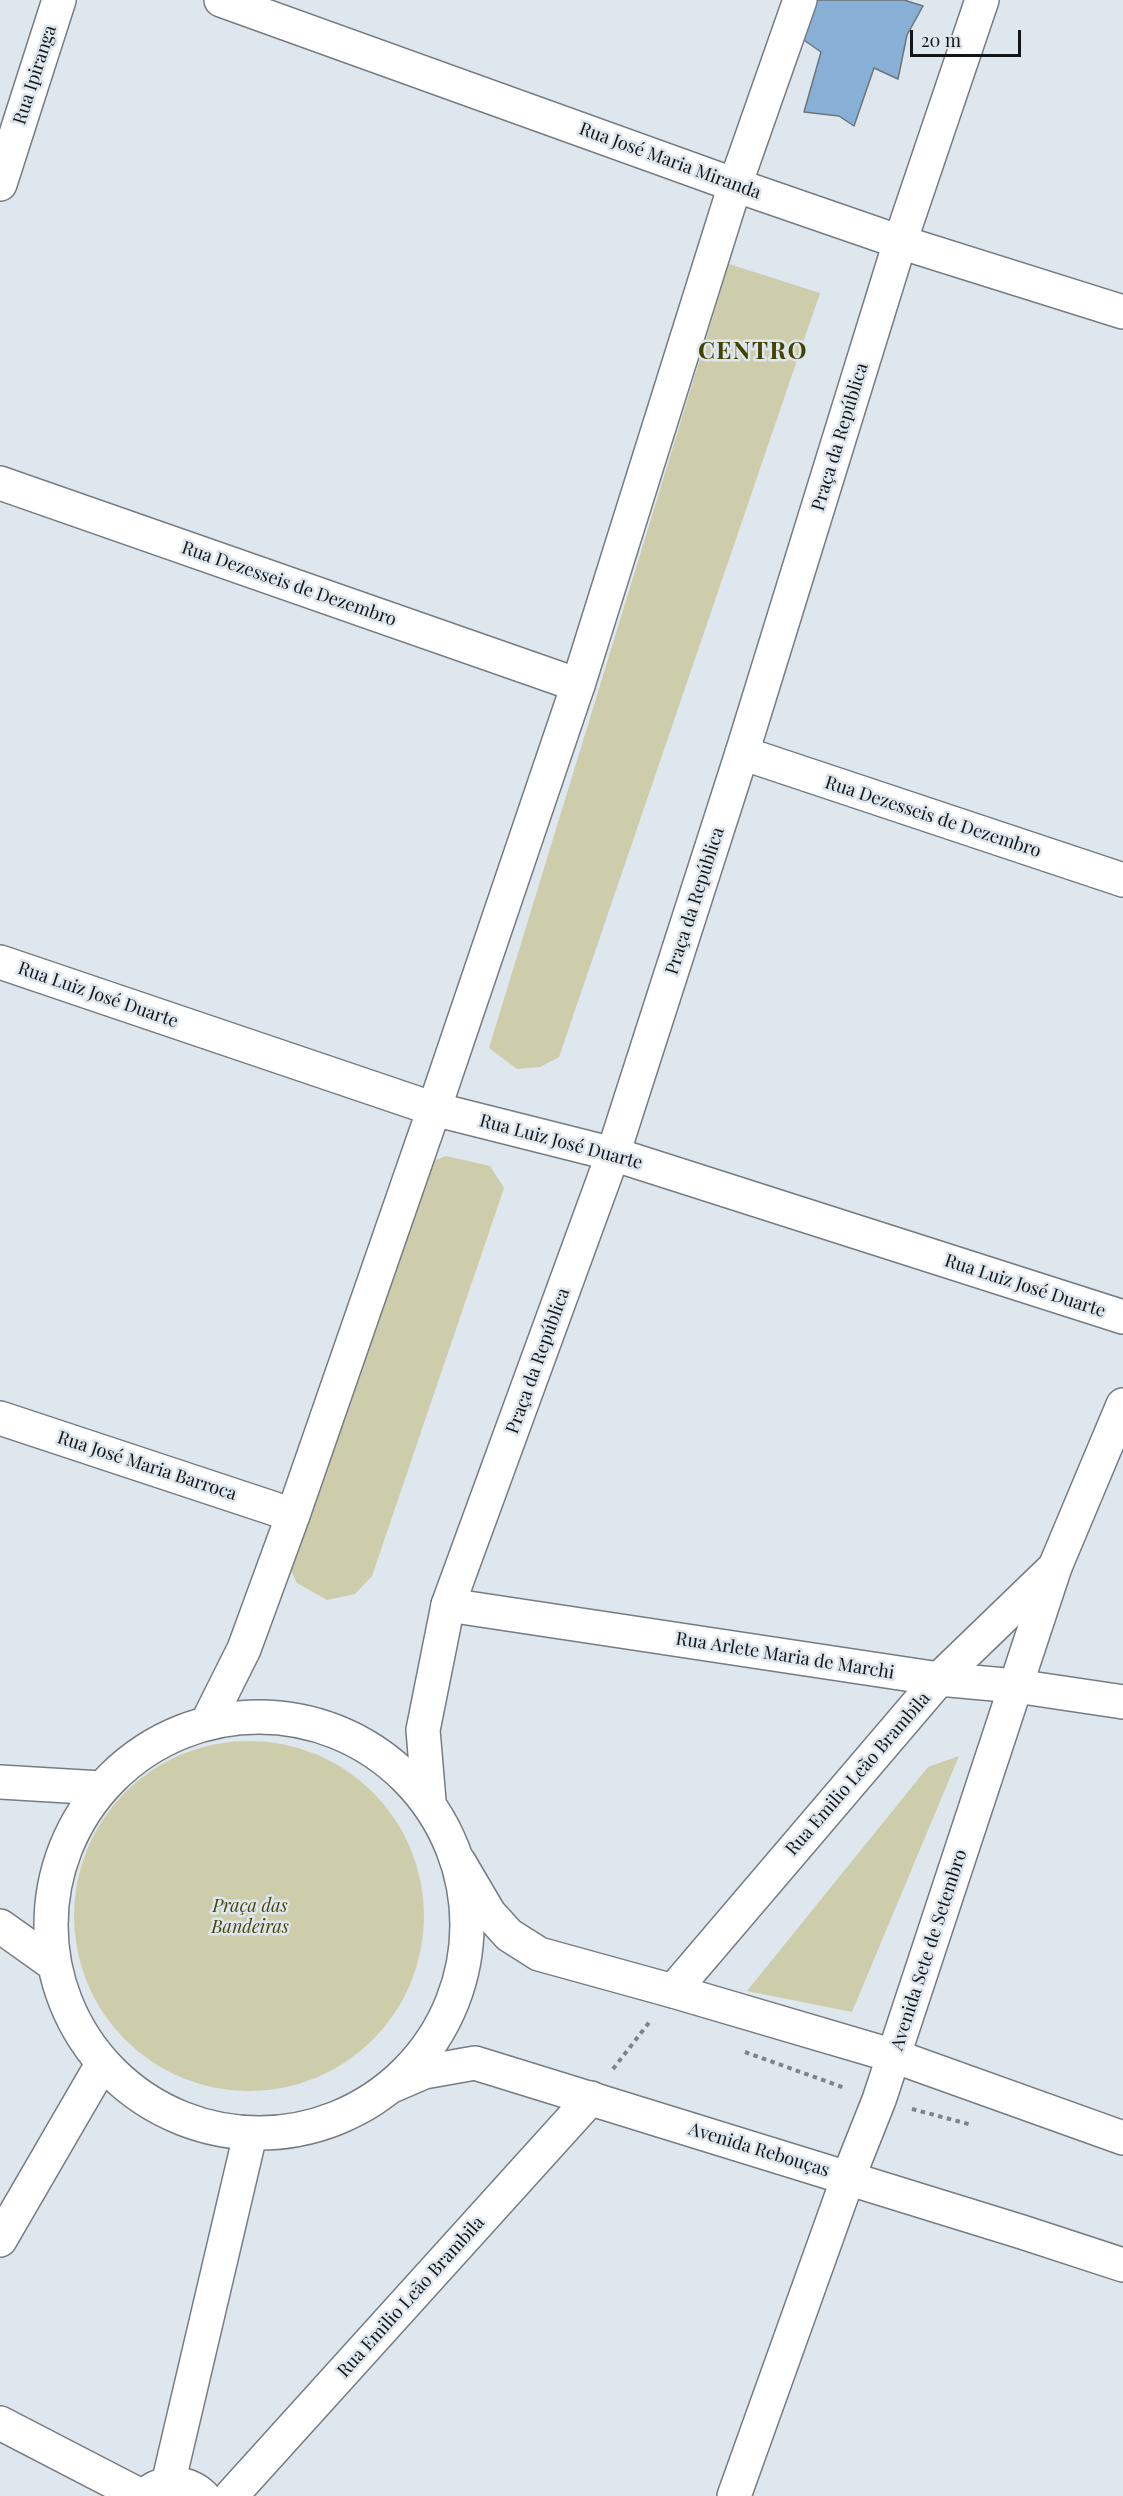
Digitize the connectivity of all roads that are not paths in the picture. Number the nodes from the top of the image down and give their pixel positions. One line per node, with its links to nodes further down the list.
1 (59, 0): 5 (main road, Rua Ipiranga)
2 (221, 0): 6 (main road, Rua José Maria Miranda)
3 (800, 0): 6 (main road)
4 (982, 0): 7 (main road, Praça da República)
5 (0, 184)
6 (735, 185): 7 (main road, Rua José Maria Miranda); 10 (main road)
7 (900, 242): 8 (main road, Rua José Maria Miranda); 11 (main road, Praça da República)
8 (1123, 312)
9 (0, 483): 10 (main road, Rua Dezesseis de Dezembro)
10 (578, 685): 14 (main road)
11 (742, 753): 12 (main road, Rua Dezesseis de Dezembro); 15 (main road, Praça da República)
12 (1123, 880)
13 (0, 962): 14 (main road, Rua Luiz José Duarte)
14 (434, 1109): 15 (main road, Rua Luiz José Duarte); 19 (main road)
15 (614, 1154): 16 (main road, Rua Luiz José Duarte); 21 (main road, Praça da República)
16 (1123, 1317)
17 (1123, 1405): 20 (main road, Avenida Sete de Setembro)
18 (0, 1418): 19 (main road, Rua José Maria Barroca)
19 (293, 1515): 25 (main road)
20 (1055, 1567): 22 (main road, Rua Emilio Leão Brambila); 23 (main road, Avenida Sete de Setembro)
21 (448, 1605): 22 (main road, Rua Arlete Maria de Marchi); 28 (main road, Praça da República)
22 (939, 1679): 23 (main road, Rua Arlete Maria de Marchi); 32 (main road, Rua Emilio Leão Brambila)
23 (1016, 1686): 24 (main road, Rua Arlete Maria de Marchi); 33 (main road, Avenida Sete de Setembro)
24 (1123, 1702)
25 (207, 1723): 27 (main road); 28 (main road)
26 (0, 1782): 27 (main road)
27 (101, 1788): 31 (main road)
28 (429, 1802): 29 (main road)
29 (459, 1862): 32 (main road); 35 (main road)
30 (0, 1926): 31 (main road)
31 (52, 1963): 34 (main road)
32 (673, 1991): 33 (main road)
33 (894, 2056): 38 (main road); 39 (main road, Avenida Sete de Setembro)
34 (101, 2066): 37 (main road); 40 (main road)
35 (394, 2085): 36 (main road, Avenida Rebouças); 37 (main road)
36 (591, 2098): 39 (main road, Avenida Rebouças); 45 (main road, Rua Emilio Leão Brambila)
37 (250, 2135): 43 (main road)
38 (1123, 2138)
39 (848, 2178): 41 (main road, Avenida Rebouças); 46 (main road, Avenida Sete de Setembro)
40 (0, 2240)
41 (1123, 2265)
42 (0, 2423): 43 (main road)
43 (151, 2492): 44 (main road)
44 (203, 2496)
45 (231, 2496)
46 (734, 2496)

